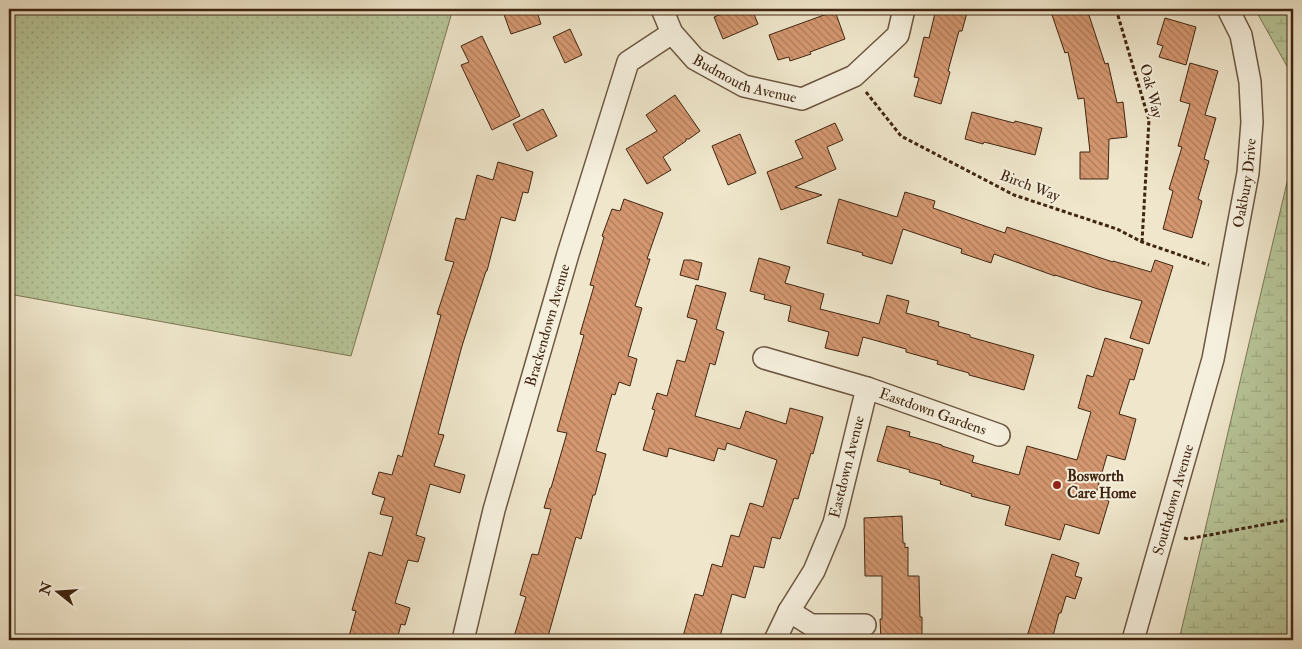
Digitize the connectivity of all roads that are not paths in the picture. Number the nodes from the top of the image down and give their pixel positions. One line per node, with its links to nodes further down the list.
1 (662, 9): 4 (street, Budmouth Avenue)
2 (904, 9): 4 (street, Budmouth Avenue)
3 (1228, 9): 6 (street, Oakbury Drive)
4 (672, 33): 11 (street, Brackendown Avenue)
5 (764, 358): 7 (street)
6 (1213, 359): 13 (street, Southdown Avenue)
7 (867, 388): 8 (street, Eastdown Gardens); 9 (street, Eastdown Avenue)
8 (999, 435)
9 (789, 611): 10 (street); 12 (street, Eastdown Avenue)
10 (865, 625)
11 (463, 640)
12 (775, 640)
13 (1133, 640)

